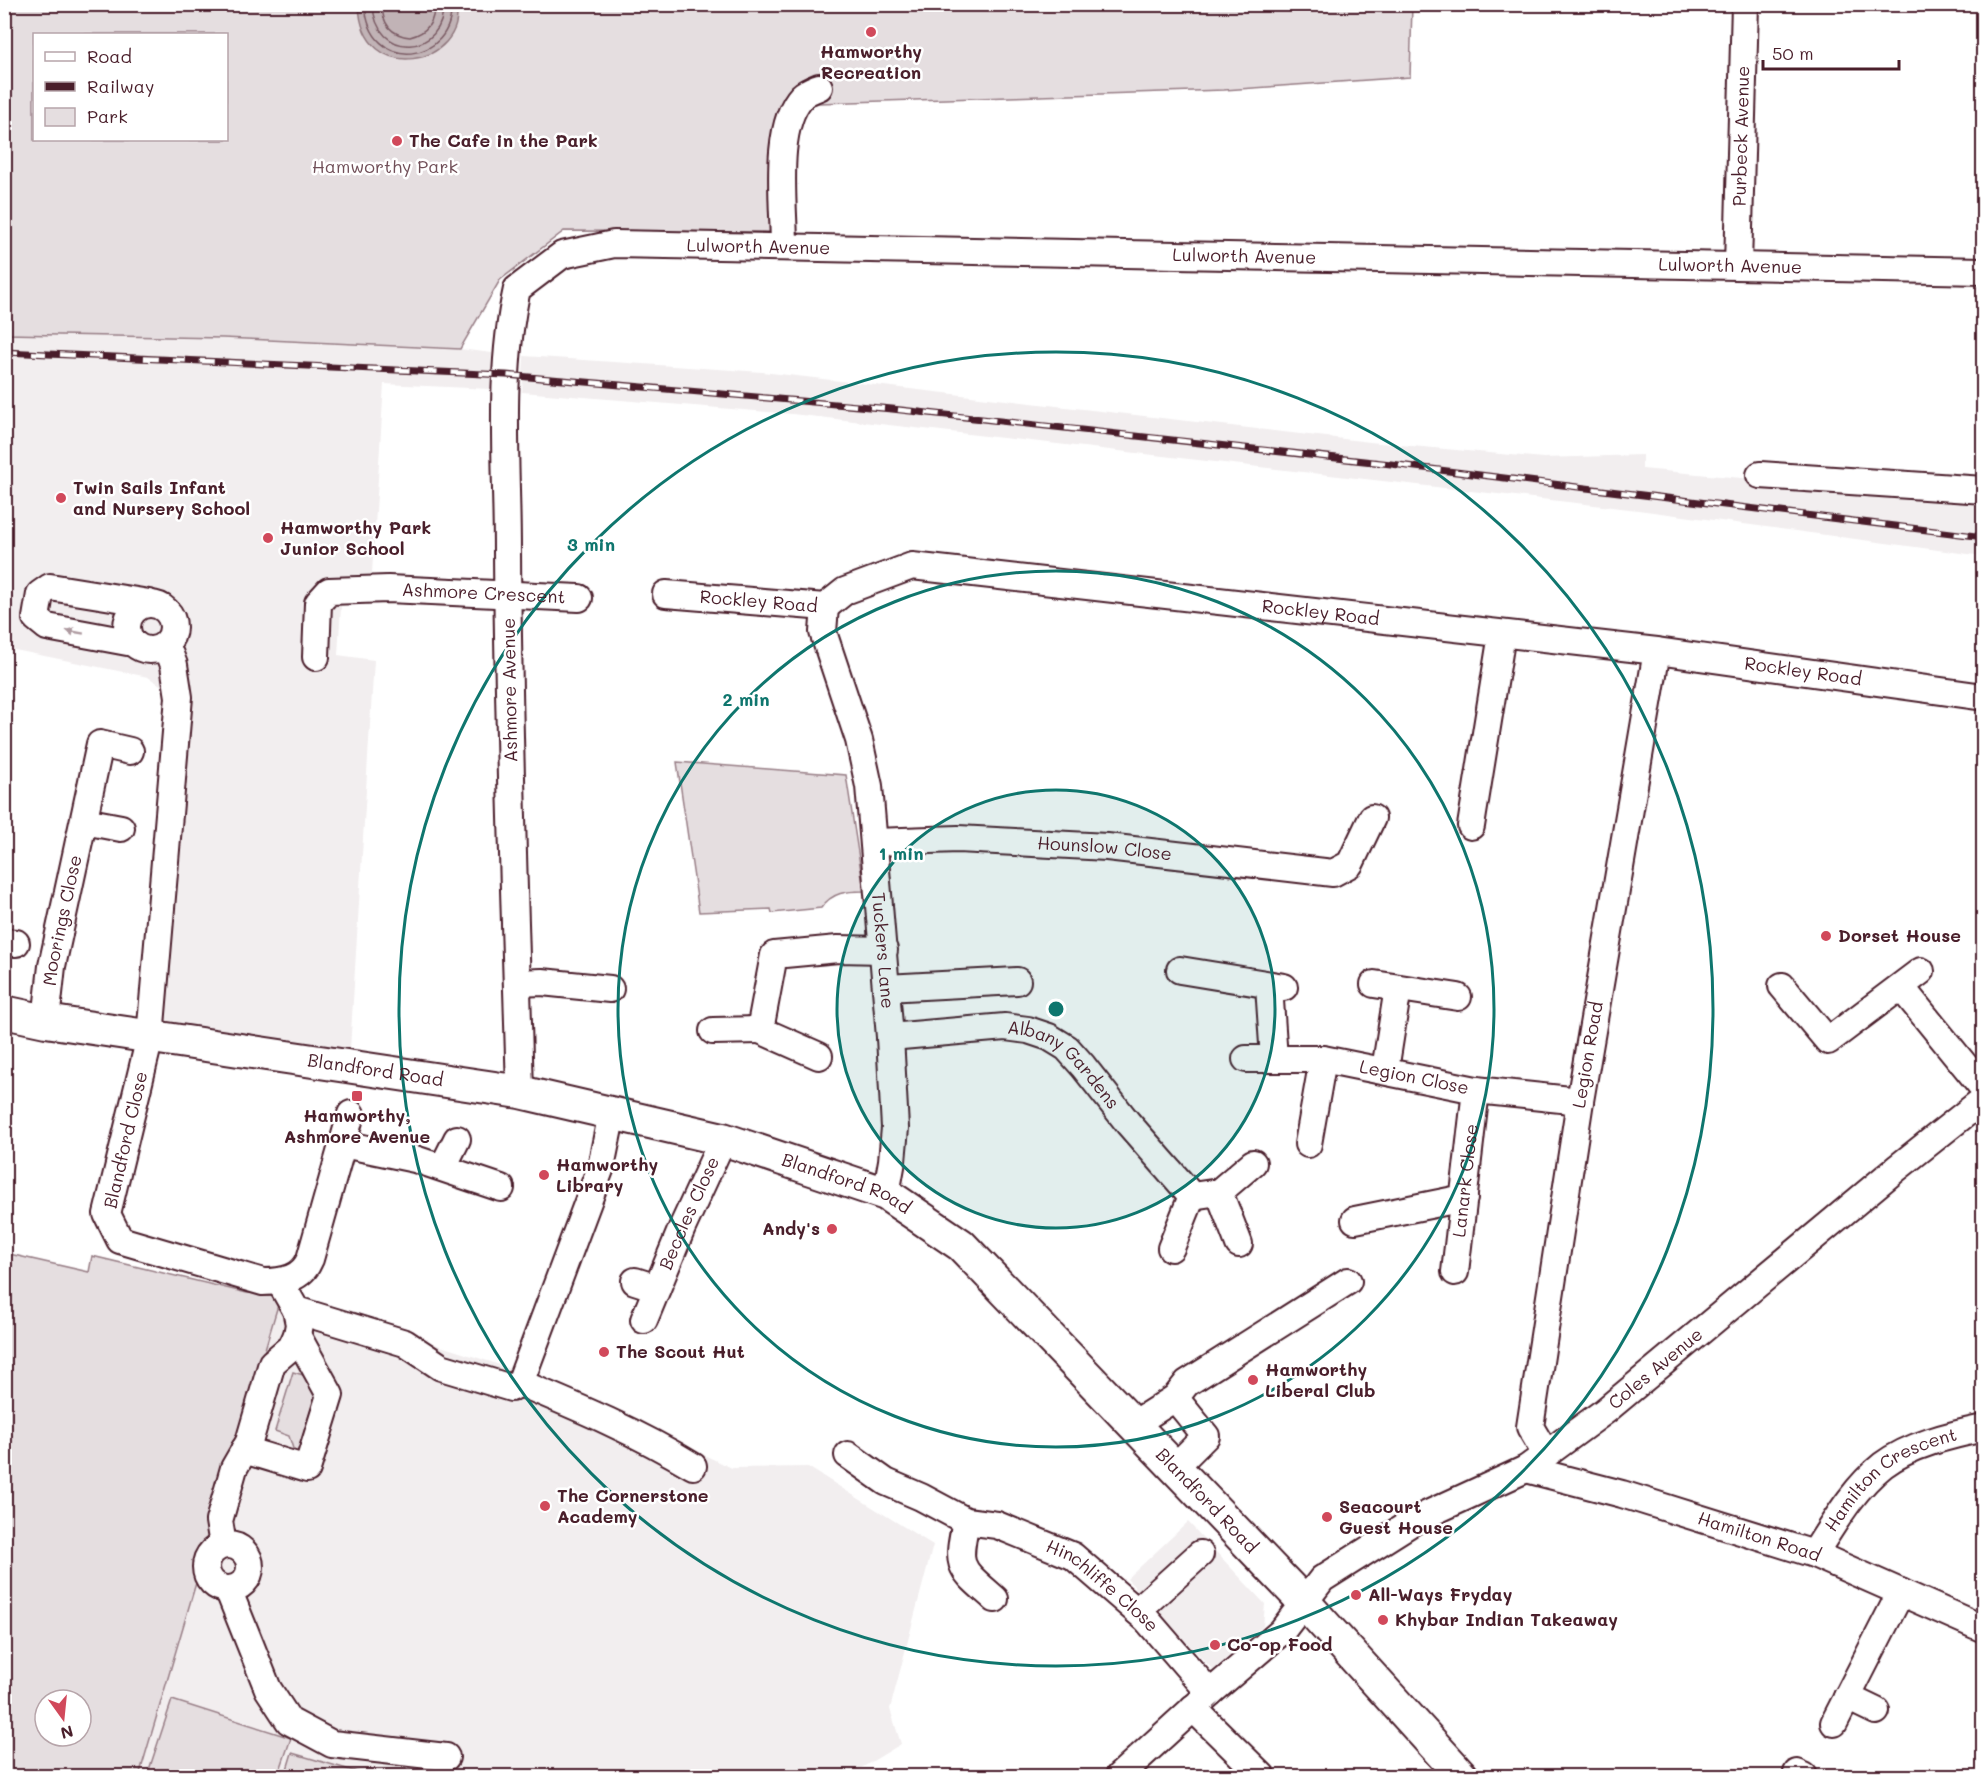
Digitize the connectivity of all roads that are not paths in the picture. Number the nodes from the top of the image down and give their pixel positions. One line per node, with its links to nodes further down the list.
1 (1745, 4): 4 (street, Purbeck Avenue)
2 (819, 87): 3 (street)
3 (784, 246): 4 (street, Lulworth Avenue); 6 (street, Lulworth Avenue)
4 (1738, 266): 5 (street, Lulworth Avenue)
5 (1983, 271)
6 (517, 289): 9 (street, Ashmore Avenue)
7 (1760, 475): 8 (street)
8 (1983, 490)
9 (507, 593): 11 (street, Ashmore Crescent); 18 (street, Ashmore Crescent); 30 (street, Ashmore Avenue)
10 (666, 594): 13 (street, Rockley Road)
11 (579, 598)
12 (149, 603): 15 (street); 15 (street, one-way to 12); 16 (street)
13 (825, 607): 14 (street, Rockley Road); 25 (street, Tuckers Lane)
14 (1502, 634): 17 (street, Rockley Road); 23 (street)
15 (133, 643): 16 (street)
16 (166, 644): 40 (street, Blandford Close)
17 (1657, 651): 19 (street, Rockley Road); 51 (street, Legion Road)
18 (316, 657)
19 (1983, 697)
20 (130, 751): 22 (street, Moorings Close)
21 (1372, 818): 25 (street, Hounslow Close)
22 (84, 821): 24 (street); 37 (street, Moorings Close)
23 (1471, 826)
24 (121, 828)
25 (875, 842): 26 (street, Tuckers Lane)
26 (884, 951): 34 (street, Tuckers Lane); 38 (street)
27 (1180, 970): 44 (street)
28 (1921, 971): 32 (street)
29 (1017, 981): 34 (street)
30 (517, 983): 33 (street); 49 (street, Ashmore Avenue)
31 (1782, 986): 32 (street)
32 (1900, 987): 47 (street)
33 (610, 988)
34 (886, 988): 41 (street, Tuckers Lane)
35 (1458, 997): 46 (street)
36 (4, 1012): 37 (main road, Blandford Road)
37 (46, 1021): 40 (main road, Blandford Road)
38 (760, 1030): 39 (street); 42 (street)
39 (713, 1031)
40 (150, 1037): 49 (main road, Blandford Road); 69 (street, Blandford Close)
41 (890, 1037): 62 (street, Tuckers Lane); 63 (street, Albany Gardens)
42 (819, 1056)
43 (1246, 1059): 44 (street, Legion Close)
44 (1274, 1059): 45 (street, Legion Close)
45 (1323, 1059): 46 (street, Legion Close); 57 (street)
46 (1385, 1070): 48 (street, Legion Close)
47 (1983, 1089)
48 (1476, 1090): 51 (street, Legion Close); 64 (street, Lanark Close)
49 (520, 1092): 52 (main road, Blandford Road)
50 (1983, 1099): 80 (street, Coles Avenue)
51 (1580, 1101): 80 (street, Legion Road)
52 (612, 1113): 55 (main road, Blandford Road); 74 (street)
53 (351, 1114): 56 (street)
54 (457, 1139): 59 (street)
55 (723, 1139): 62 (main road, Blandford Road); 72 (street, Beccles Close)
56 (342, 1144): 59 (street); 69 (street)
57 (1308, 1144)
58 (1253, 1163): 61 (street)
59 (443, 1167): 60 (street)
60 (501, 1188)
61 (1219, 1192): 63 (street); 66 (street)
62 (886, 1194): 76 (main road, Blandford Road)
63 (1192, 1196): 67 (street)
64 (1464, 1198): 65 (street); 68 (street, Lanark Close)
65 (1355, 1220)
66 (1239, 1244)
67 (1171, 1248)
68 (1455, 1272)
69 (288, 1279): 71 (street)
70 (1348, 1281): 75 (street)
71 (296, 1310): 73 (street); 74 (street)
72 (644, 1320)
73 (297, 1335): 78 (street); 78 (street)
74 (520, 1383): 81 (street)
75 (1175, 1398): 76 (street); 82 (street)
76 (1134, 1424): 82 (main road, Blandford Road)
77 (1983, 1428): 85 (street, Hamilton Crescent)
78 (244, 1450): 95 (street)
79 (848, 1455): 83 (street, Hinchliffe Close)
80 (1536, 1461): 85 (street, Hamilton Road); 88 (street, Coles Avenue)
81 (693, 1466)
82 (1175, 1467): 88 (main road, Blandford Road)
83 (966, 1521): 87 (street); 89 (street, Hinchliffe Close)
84 (1200, 1554): 89 (street)
85 (1814, 1554): 86 (street, Hamilton Road)
86 (1901, 1592): 90 (street, Hamilton Road); 91 (street)
87 (995, 1599)
88 (1303, 1601): 92 (street, Coles Avenue); 98 (main road, Blandford Road)
89 (1137, 1611): 92 (street, Hinchliffe Close)
90 (1983, 1629)
91 (1847, 1697): 93 (street); 94 (street)
92 (1202, 1700): 96 (street, Coles Avenue); 97 (street, Hinchliffe Close)
93 (1876, 1711)
94 (1834, 1723)
95 (446, 1757)
96 (1119, 1776)
97 (1262, 1776)
98 (1462, 1776)

